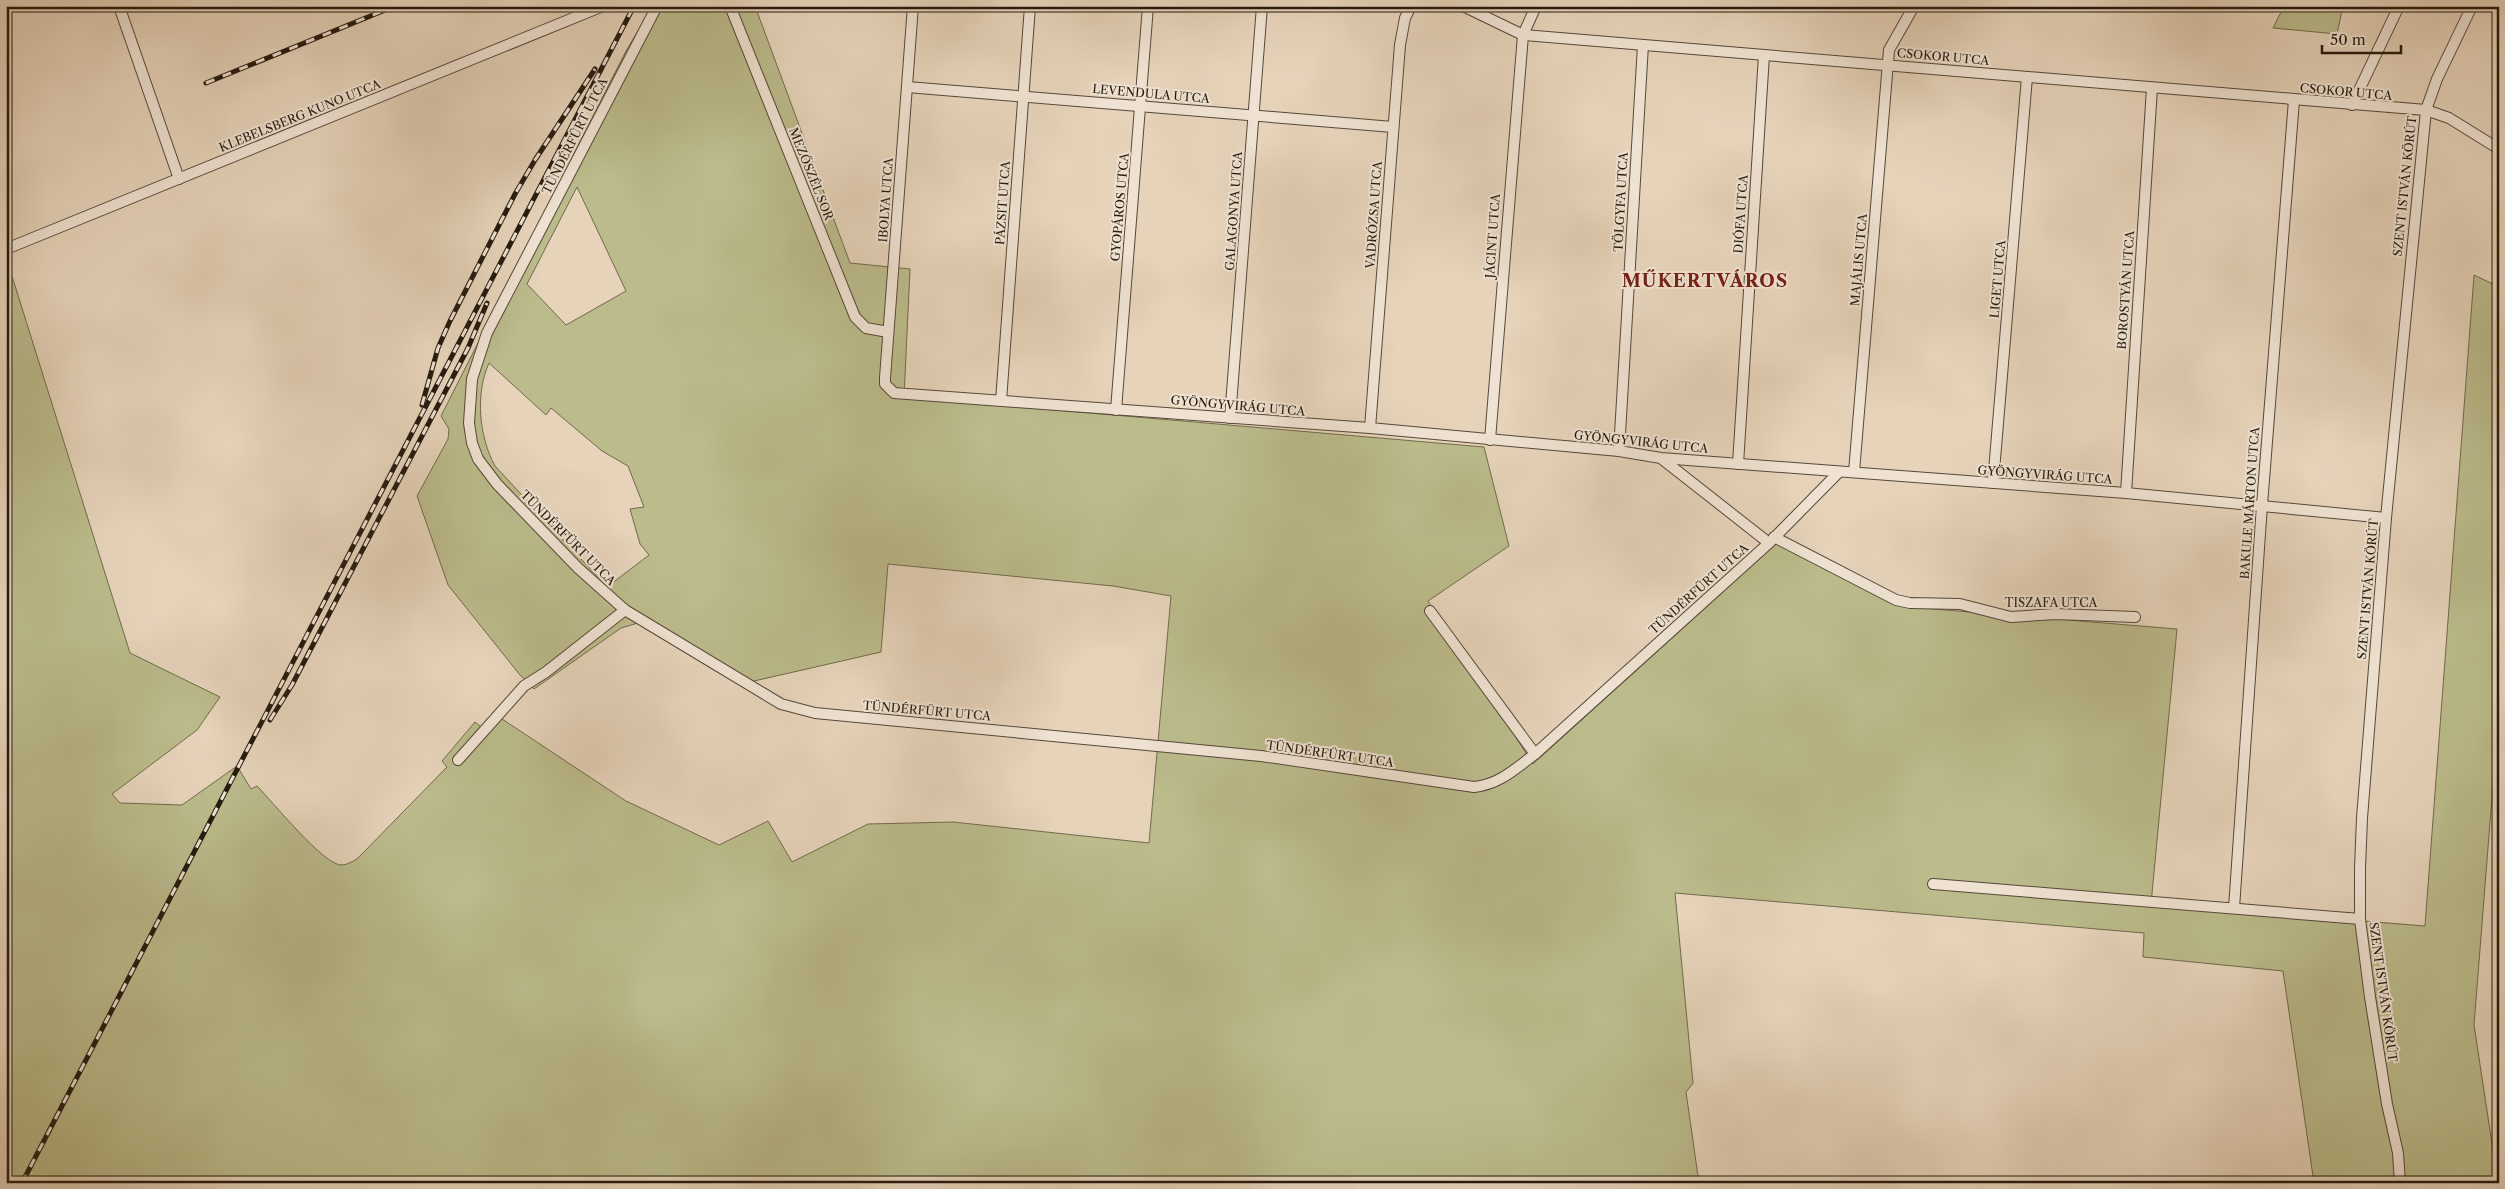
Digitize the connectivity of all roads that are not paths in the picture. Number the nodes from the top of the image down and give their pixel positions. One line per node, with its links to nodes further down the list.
1 (119, 6): 30 (street)
2 (603, 6): 30 (street, KLEBELSBERG KUNO UTCA)
3 (657, 6): 49 (street, TÜNDÉRFÜRT UTCA)
4 (730, 6): 32 (street, MEZŐSZÉL SOR)
5 (913, 6): 20 (street, IBOLYA UTCA)
6 (1030, 6): 22 (street, PÁZSIT UTCA)
7 (1148, 6): 25 (street, GYOPÁROS UTCA)
8 (1262, 6): 27 (street, GALAGONYA UTCA)
9 (1411, 6): 28 (street, VADRÓZSA UTCA)
10 (1463, 6): 15 (street, CSOKOR UTCA)
11 (1536, 6): 15 (street, JÁCINT UTCA)
12 (1914, 6): 18 (street, MAJÁLIS UTCA)
13 (2398, 6): 24 (street)
14 (2472, 6): 26 (street, SZENT ISTVÁN KÖRÚT)
15 (1523, 35): 16 (street, CSOKOR UTCA); 38 (street, JÁCINT UTCA)
16 (1643, 45): 17 (street, CSOKOR UTCA); 39 (street, TÖLGYFA UTCA)
17 (1764, 55): 18 (street, CSOKOR UTCA); 41 (street, DIÓFA UTCA)
18 (1887, 64): 19 (street, CSOKOR UTCA); 43 (street, MAJÁLIS UTCA)
19 (2028, 77): 21 (street, CSOKOR UTCA); 44 (street, LIGET UTCA)
20 (907, 87): 22 (street, LEVENDULA UTCA); 32 (street, IBOLYA UTCA)
21 (2152, 88): 23 (street, CSOKOR UTCA); 45 (street, BOROSTYÁN UTCA)
22 (1024, 96): 25 (street, LEVENDULA UTCA); 34 (street, PÁZSIT UTCA)
23 (2294, 100): 24 (street, CSOKOR UTCA); 46 (street, BAKULE MÁRTON UTCA)
24 (2352, 106): 26 (street, CSOKOR UTCA)
25 (1141, 107): 27 (street, LEVENDULA UTCA); 35 (street, GYOPÁROS UTCA)
26 (2426, 110): 29 (street, CSOKOR UTCA); 47 (street, SZENT ISTVÁN KÖRÚT)
27 (1254, 115): 28 (street, LEVENDULA UTCA); 36 (street, GALAGONYA UTCA)
28 (1393, 127): 37 (street, VADRÓZSA UTCA)
29 (2499, 149)
30 (179, 179): 31 (street, KLEBELSBERG KUNO UTCA)
31 (6, 249)
32 (888, 332): 33 (street, IBOLYA UTCA)
33 (894, 393): 34 (street, GYÖNGYVIRÁG UTCA)
34 (1001, 401): 35 (street, GYÖNGYVIRÁG UTCA)
35 (1116, 410): 36 (street, GYÖNGYVIRÁG UTCA)
36 (1230, 418): 37 (street, GYÖNGYVIRÁG UTCA)
37 (1370, 428): 38 (street, GYÖNGYVIRÁG UTCA)
38 (1490, 440): 39 (street, GYÖNGYVIRÁG UTCA)
39 (1619, 451): 40 (street, GYÖNGYVIRÁG UTCA)
40 (1661, 458): 41 (street, GYÖNGYVIRÁG UTCA); 48 (street, TISZAFA UTCA)
41 (1738, 464): 42 (street, GYÖNGYVIRÁG UTCA)
42 (1839, 472): 43 (street, GYÖNGYVIRÁG UTCA); 48 (street, TÜNDÉRFÜRT UTCA)
43 (1854, 472): 44 (street, GYÖNGYVIRÁG UTCA)
44 (1993, 483): 45 (street, GYÖNGYVIRÁG UTCA)
45 (2126, 494): 46 (street, GYÖNGYVIRÁG UTCA)
46 (2262, 505): 47 (street, GYÖNGYVIRÁG UTCA); 55 (street, BAKULE MÁRTON UTCA)
47 (2386, 518): 56 (street, SZENT ISTVÁN KÖRÚT)
48 (1771, 540): 51 (street, TISZAFA UTCA); 52 (street, TÜNDÉRFÜRT UTCA)
49 (625, 610): 52 (street, TÜNDÉRFÜRT UTCA); 53 (street)
50 (1430, 611): 52 (street)
51 (2135, 618)
52 (1535, 754)
53 (458, 760)
54 (1933, 884): 55 (street)
55 (2234, 908): 56 (street)
56 (2360, 919): 57 (street, SZENT ISTVÁN KÖRÚT)
57 (2400, 1183)

